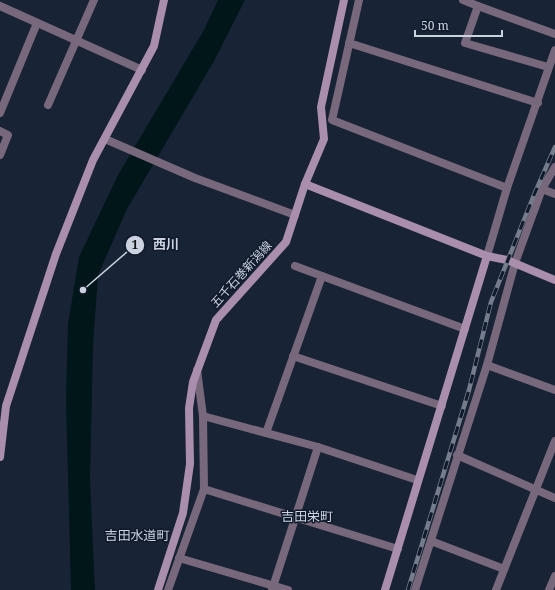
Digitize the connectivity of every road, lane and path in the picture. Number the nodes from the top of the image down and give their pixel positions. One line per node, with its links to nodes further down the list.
1 (94, 0): 10 (street)
2 (164, 0): 14 (street)
3 (344, 0): 22 (street, 五千石巻新潟線)
4 (359, 0): 11 (street)
5 (463, 0): 7 (street)
6 (0, 6): 8 (street)
7 (478, 6): 9 (street); 13 (street)
8 (37, 23): 10 (street); 17 (street)
9 (555, 34)
10 (77, 41): 14 (street); 16 (street)
11 (349, 43): 15 (street); 23 (street)
12 (555, 50): 13 (street)
13 (548, 67): 15 (street)
14 (142, 70): 19 (street)
15 (538, 103): 23 (street)
16 (48, 105)
17 (0, 113)
18 (0, 131): 20 (street)
19 (105, 139): 26 (street); 43 (street)
20 (0, 155)
21 (555, 167): 24 (street)
22 (305, 184): 26 (street, 五千石巻新潟線); 27 (street)
23 (507, 188): 27 (street)
24 (542, 189): 25 (street); 28 (street)
25 (555, 194)
26 (294, 215): 35 (street, 五千石巻新潟線)
27 (487, 256): 28 (street); 32 (street)
28 (515, 263): 31 (street); 34 (street)
29 (295, 266): 30 (street)
30 (322, 276): 32 (street); 33 (street)
31 (555, 280)
32 (465, 329): 37 (street)
33 (293, 356): 37 (street); 39 (street)
34 (487, 365): 36 (street); 42 (street)
35 (197, 370): 38 (street); 55 (street, 五千石巻新潟線)
36 (555, 390)
37 (442, 406): 44 (street)
38 (202, 416): 39 (street); 45 (street)
39 (266, 433): 41 (street)
40 (555, 441): 46 (street)
41 (318, 447): 44 (street); 48 (street)
42 (457, 455): 46 (street); 49 (street)
43 (0, 457)
44 (417, 480): 50 (street)
45 (204, 489): 48 (street); 51 (street)
46 (534, 489): 47 (street); 52 (street)
47 (555, 498)
48 (296, 518): 50 (street); 54 (street)
49 (431, 541): 52 (street); 59 (street)
50 (398, 549): 58 (street)
51 (179, 558): 54 (street); 56 (street)
52 (504, 569): 60 (street)
53 (555, 576): 61 (street)
54 (273, 588): 57 (street)
55 (158, 590)
56 (168, 590)
57 (288, 590)
58 (385, 590)
59 (415, 590)
60 (496, 590)
61 (549, 590)

